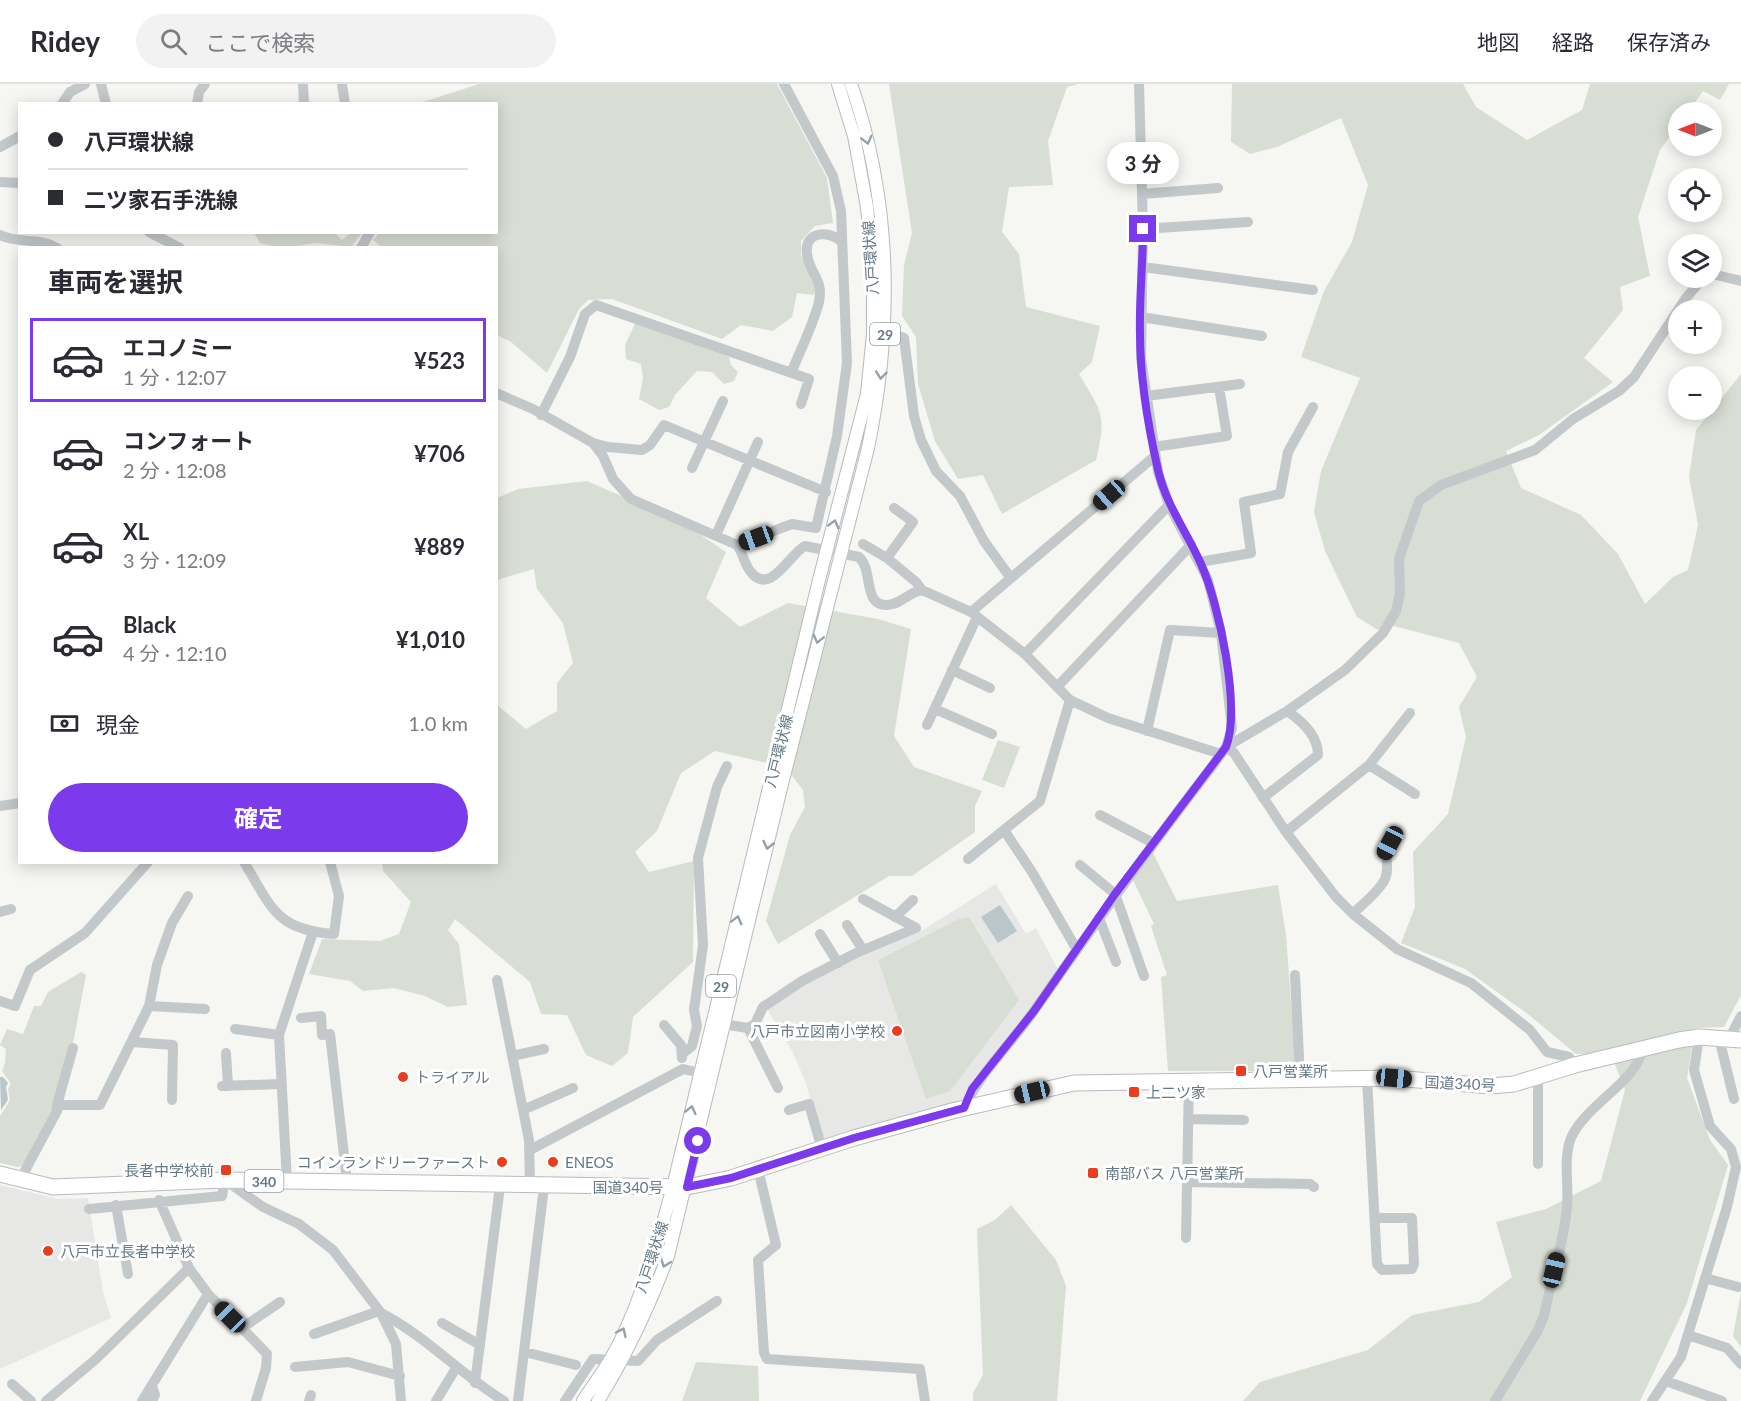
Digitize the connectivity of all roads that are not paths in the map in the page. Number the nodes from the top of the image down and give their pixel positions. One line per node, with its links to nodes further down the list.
1 (85, 84): 10 (street)
2 (101, 84): 11 (street)
3 (205, 84): 12 (street)
4 (303, 84): 13 (street)
5 (342, 84): 14 (street)
6 (784, 84): 25 (street)
7 (838, 84): 58 (main road, 八戸環状線 / 29, one-way to 7)
8 (851, 84): 34 (main road, 八戸環状線 / 29, one-way to 34)
9 (1139, 84): 20 (street)
10 (63, 102)
11 (106, 102)
12 (198, 102)
13 (304, 102)
14 (345, 102)
15 (18, 137): 16 (street)
16 (0, 147)
17 (0, 182): 18 (street)
18 (18, 183)
19 (1218, 188): 20 (street)
20 (1142, 194): 22 (street)
21 (1248, 222): 22 (street)
22 (1143, 229): 28 (street)
23 (153, 234): 27 (street)
24 (0, 235): 26 (street)
25 (841, 241): 36 (street); 51 (street)
26 (54, 246)
27 (176, 246)
28 (1143, 267): 32 (street); 33 (street)
29 (1722, 276): 30 (street)
30 (1741, 281)
31 (1694, 288): 71 (street)
32 (1313, 290)
33 (1141, 317): 35 (street); 40 (street)
34 (885, 330): 58 (main road, 八戸環状線 / 29, one-way to 58); 61 (street)
35 (1262, 336)
36 (792, 371): 42 (street); 44 (street)
37 (1240, 384): 38 (street)
38 (1219, 387): 40 (street); 48 (street)
39 (498, 394): 44 (street)
40 (1146, 396): 48 (street)
41 (723, 401): 45 (street)
42 (801, 404)
43 (1313, 407): 60 (street)
44 (541, 415): 47 (street)
45 (704, 442): 47 (street); 49 (street); 50 (street)
46 (758, 442): 49 (street)
47 (593, 443): 54 (street)
48 (1154, 451): 52 (street); 61 (street)
49 (749, 461): 51 (street); 54 (street)
50 (692, 468)
51 (826, 492): 56 (street)
52 (1169, 505): 57 (street); 65 (street)
53 (894, 508): 59 (street)
54 (716, 535): 56 (street)
55 (863, 544): 59 (street)
56 (737, 545): 58 (street)
57 (1191, 545): 60 (street); 67 (street)
58 (834, 551): 62 (street); 79 (main road, 八戸環状線 / 29)
59 (887, 558): 62 (street)
60 (1200, 562): 64 (street)
61 (1010, 578): 63 (street)
62 (921, 590): 63 (street)
63 (974, 614): 65 (street); 66 (street)
64 (1221, 633): 74 (street); 76 (street)
65 (1025, 654): 67 (street)
66 (952, 670): 68 (street); 70 (street)
67 (1057, 687): 69 (street)
68 (990, 688)
69 (1071, 700): 74 (street); 85 (street)
70 (935, 709): 73 (street); 75 (street)
71 (1287, 711): 76 (street); 81 (street)
72 (1410, 713): 77 (street)
73 (927, 725)
74 (1147, 731): 76 (street)
75 (992, 734)
76 (1223, 750): 81 (street); 87 (street)
77 (1369, 765): 80 (street); 86 (street)
78 (727, 766): 129 (street)
79 (776, 787): 116 (main road, 八戸環状線 / 29, one-way to 79); 118 (main road, 八戸環状線 / 29, one-way to 118)
80 (1415, 794)
81 (1263, 798): 86 (street)
82 (18, 803): 83 (street)
83 (0, 806)
84 (1100, 815): 87 (street)
85 (1004, 830): 89 (street); 105 (street)
86 (1286, 832): 98 (street)
87 (1153, 843): 94 (street)
88 (1390, 843): 98 (street)
89 (968, 859)
90 (146, 864): 111 (street)
91 (245, 864): 102 (street)
92 (331, 864): 102 (street)
93 (1080, 865): 94 (street)
94 (1115, 894): 100 (street); 109 (street)
95 (188, 896): 112 (street)
96 (863, 899): 99 (street)
97 (913, 900): 99 (street)
98 (1353, 914): 131 (street)
99 (896, 917): 104 (street)
100 (1099, 918): 105 (street); 106 (street)
101 (847, 926): 104 (street)
102 (312, 932): 121 (street)
103 (820, 934): 107 (street)
104 (863, 950): 107 (street)
105 (1077, 950): 144 (street)
106 (1116, 962)
107 (838, 963): 119 (street)
108 (1295, 975): 134 (street)
109 (1144, 976)
110 (497, 980): 130 (street)
111 (0, 1001)
112 (149, 1006): 113 (street); 124 (street)
113 (205, 1010)
114 (1741, 1016): 123 (street)
115 (301, 1018): 157 (street)
116 (712, 1022): 118 (street); 133 (main road, 八戸環状線 / 29)
117 (664, 1025): 129 (street)
118 (726, 1025): 119 (street); 161 (main road, 八戸環状線 / 29)
119 (747, 1028): 140 (street)
120 (235, 1029): 121 (street)
121 (279, 1035): 138 (street)
122 (1699, 1037): 123 (highway, 国道340号 / 340); 126 (highway, 国道340号 / 340); 170 (street)
123 (1730, 1039): 141 (street)
124 (132, 1042): 142 (street); 143 (street)
125 (73, 1048): 143 (street)
126 (1642, 1048): 131 (highway, 国道340号 / 340); 205 (street)
127 (543, 1049): 130 (street)
128 (226, 1053): 138 (street)
129 (682, 1054): 132 (street)
130 (512, 1056): 145 (street)
131 (1575, 1065): 136 (highway, 国道340号 / 340)
132 (682, 1069): 133 (street); 150 (street)
133 (700, 1073): 161 (main road, 八戸環状線 / 29, one-way to 133)
134 (1300, 1078): 135 (highway, 国道340号 / 340); 137 (highway, 国道340号 / 340)
135 (1367, 1078): 136 (highway, 国道340号 / 340); 166 (street)
136 (1538, 1078): 151 (street)
137 (1189, 1079): 144 (highway, 国道340号 / 340); 147 (street)
138 (280, 1084): 156 (street)
139 (573, 1088): 145 (street)
140 (777, 1088)
141 (1734, 1099)
142 (172, 1100)
143 (57, 1105): 154 (street)
144 (964, 1108): 149 (highway, 国道340号 / 340)
145 (523, 1110): 150 (street)
146 (789, 1110): 149 (street)
147 (1188, 1119): 148 (street); 158 (street)
148 (1245, 1120)
149 (822, 1149): 152 (highway, 国道340号 / 340)
150 (530, 1150): 160 (street)
151 (1538, 1164)
152 (758, 1169): 161 (highway, 国道340号 / 340); 204 (street)
153 (0, 1174): 154 (highway, 国道340号 / 340)
154 (20, 1180): 155 (highway, 国道340号 / 340)
155 (225, 1180): 156 (highway, 国道340号 / 340); 163 (street); 175 (street)
156 (287, 1181): 157 (highway, 国道340号 / 340)
157 (347, 1181): 159 (highway, 国道340号 / 340)
158 (1187, 1182): 162 (street); 167 (street)
159 (500, 1186): 160 (highway, 国道340号 / 340); 180 (street)
160 (537, 1187): 161 (highway, 国道340号 / 340); 181 (street)
161 (680, 1187): 182 (main road, 八戸環状線 / 29)
162 (1314, 1187)
163 (159, 1200): 164 (street); 168 (street)
164 (116, 1205): 165 (street); 169 (street)
165 (89, 1209)
166 (1375, 1218): 166 (street)
167 (1186, 1238)
168 (189, 1268): 172 (street); 193 (street)
169 (128, 1274)
170 (1705, 1278): 171 (street); 179 (street)
171 (1738, 1287)
172 (208, 1294): 177 (street); 191 (street)
173 (717, 1301): 182 (street)
174 (280, 1302): 177 (street)
175 (380, 1312): 178 (street); 186 (street); 187 (street)
176 (442, 1323): 180 (street)
177 (242, 1328): 196 (street)
178 (314, 1334)
179 (1688, 1335): 183 (street); 188 (street)
180 (480, 1345): 189 (street)
181 (525, 1352): 184 (street); 200 (street)
182 (616, 1361): 201 (street); 202 (main road, 八戸環状線 / 29); 203 (main road, 八戸環状線 / 29)
183 (1741, 1364)
184 (576, 1365)
185 (295, 1367): 187 (street)
186 (456, 1368): 189 (street); 198 (street)
187 (400, 1376): 197 (street)
188 (1666, 1381): 206 (street); 207 (street)
189 (475, 1383): 199 (street)
190 (12, 1384): 192 (street)
191 (152, 1386): 194 (street); 195 (street)
192 (31, 1401)
193 (46, 1401)
194 (142, 1401)
195 (152, 1401)
196 (256, 1401)
197 (401, 1401)
198 (436, 1401)
199 (504, 1401)
200 (518, 1401)
201 (565, 1401)
202 (583, 1401)
203 (598, 1401)
204 (926, 1401)
205 (1495, 1401)
206 (1652, 1401)
207 (1722, 1401)

